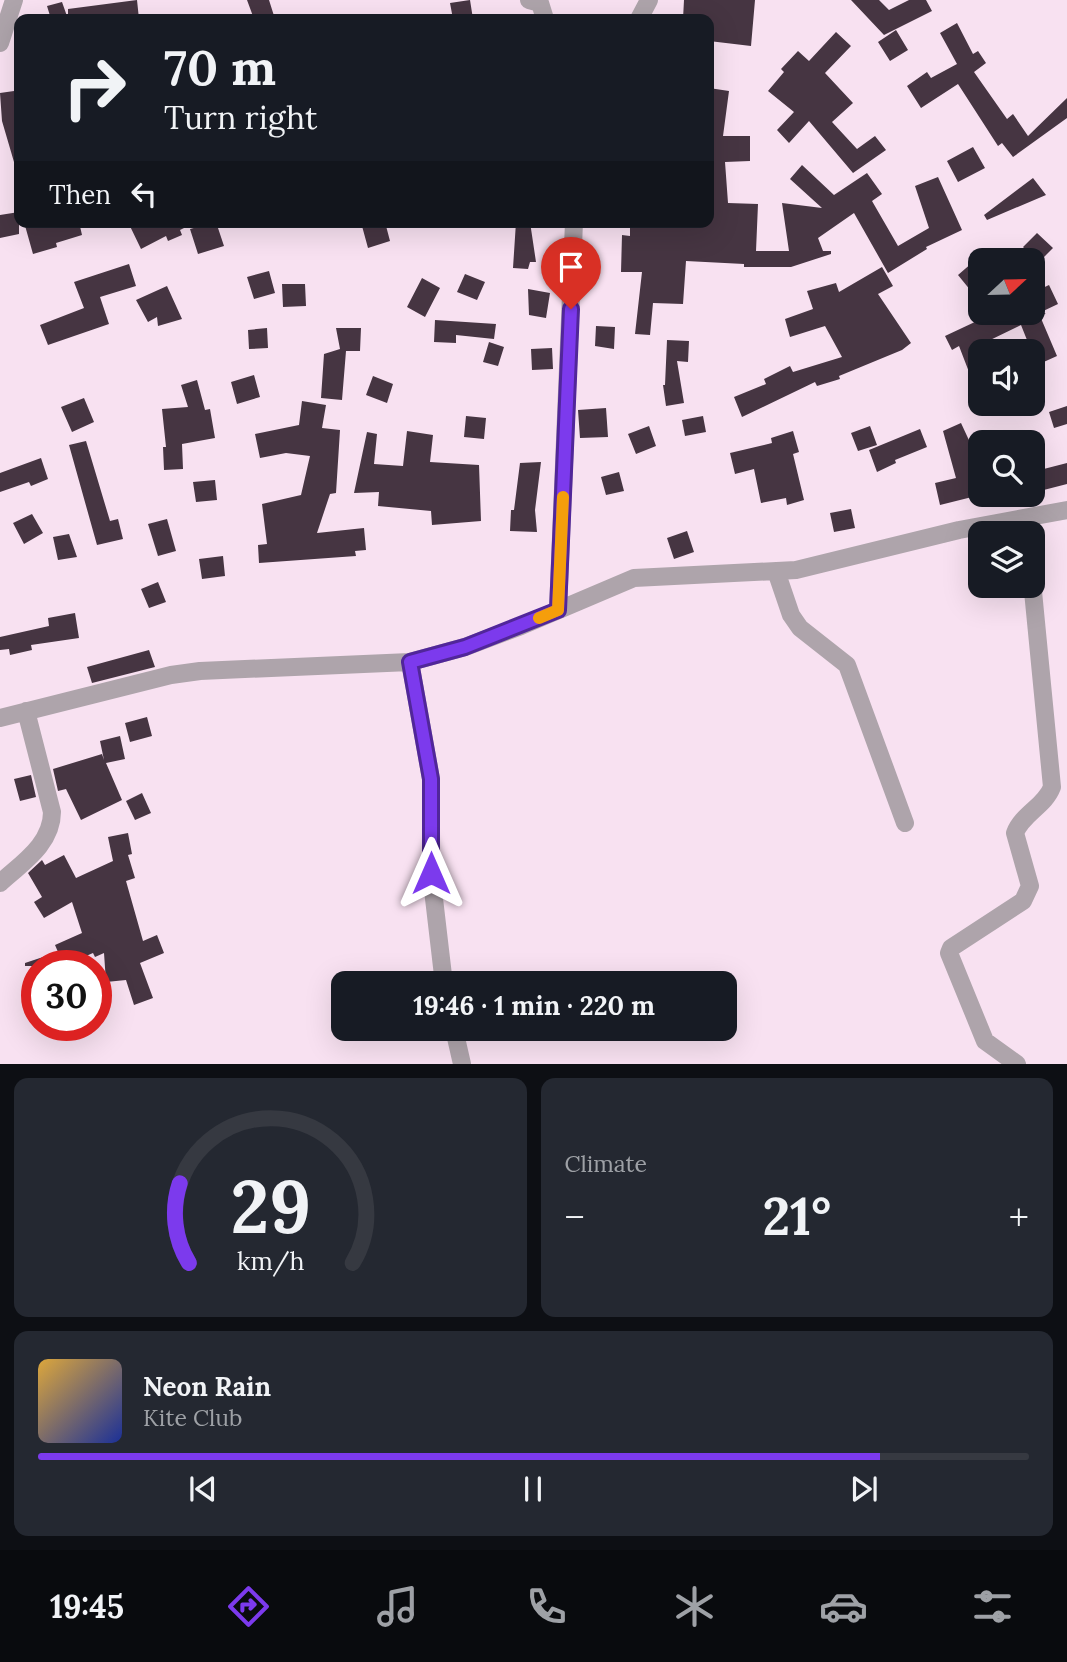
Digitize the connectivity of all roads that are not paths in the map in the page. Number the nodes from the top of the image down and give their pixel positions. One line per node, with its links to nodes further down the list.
1 (14, 0): 4 (street)
2 (529, 0): 3 (street)
3 (543, 14)
4 (0, 43)
5 (575, 228): 11 (street)
6 (1067, 509): 7 (street)
7 (1036, 521)
8 (968, 529): 9 (street)
9 (776, 571): 11 (street); 15 (street)
10 (1034, 598): 20 (street)
11 (558, 610): 12 (street)
12 (410, 662): 13 (street); 17 (street)
13 (26, 711): 14 (street); 16 (street)
14 (0, 718)
15 (905, 823)
16 (0, 883)
17 (442, 971)
18 (457, 1041): 19 (street)
19 (463, 1063)
20 (1017, 1063)

